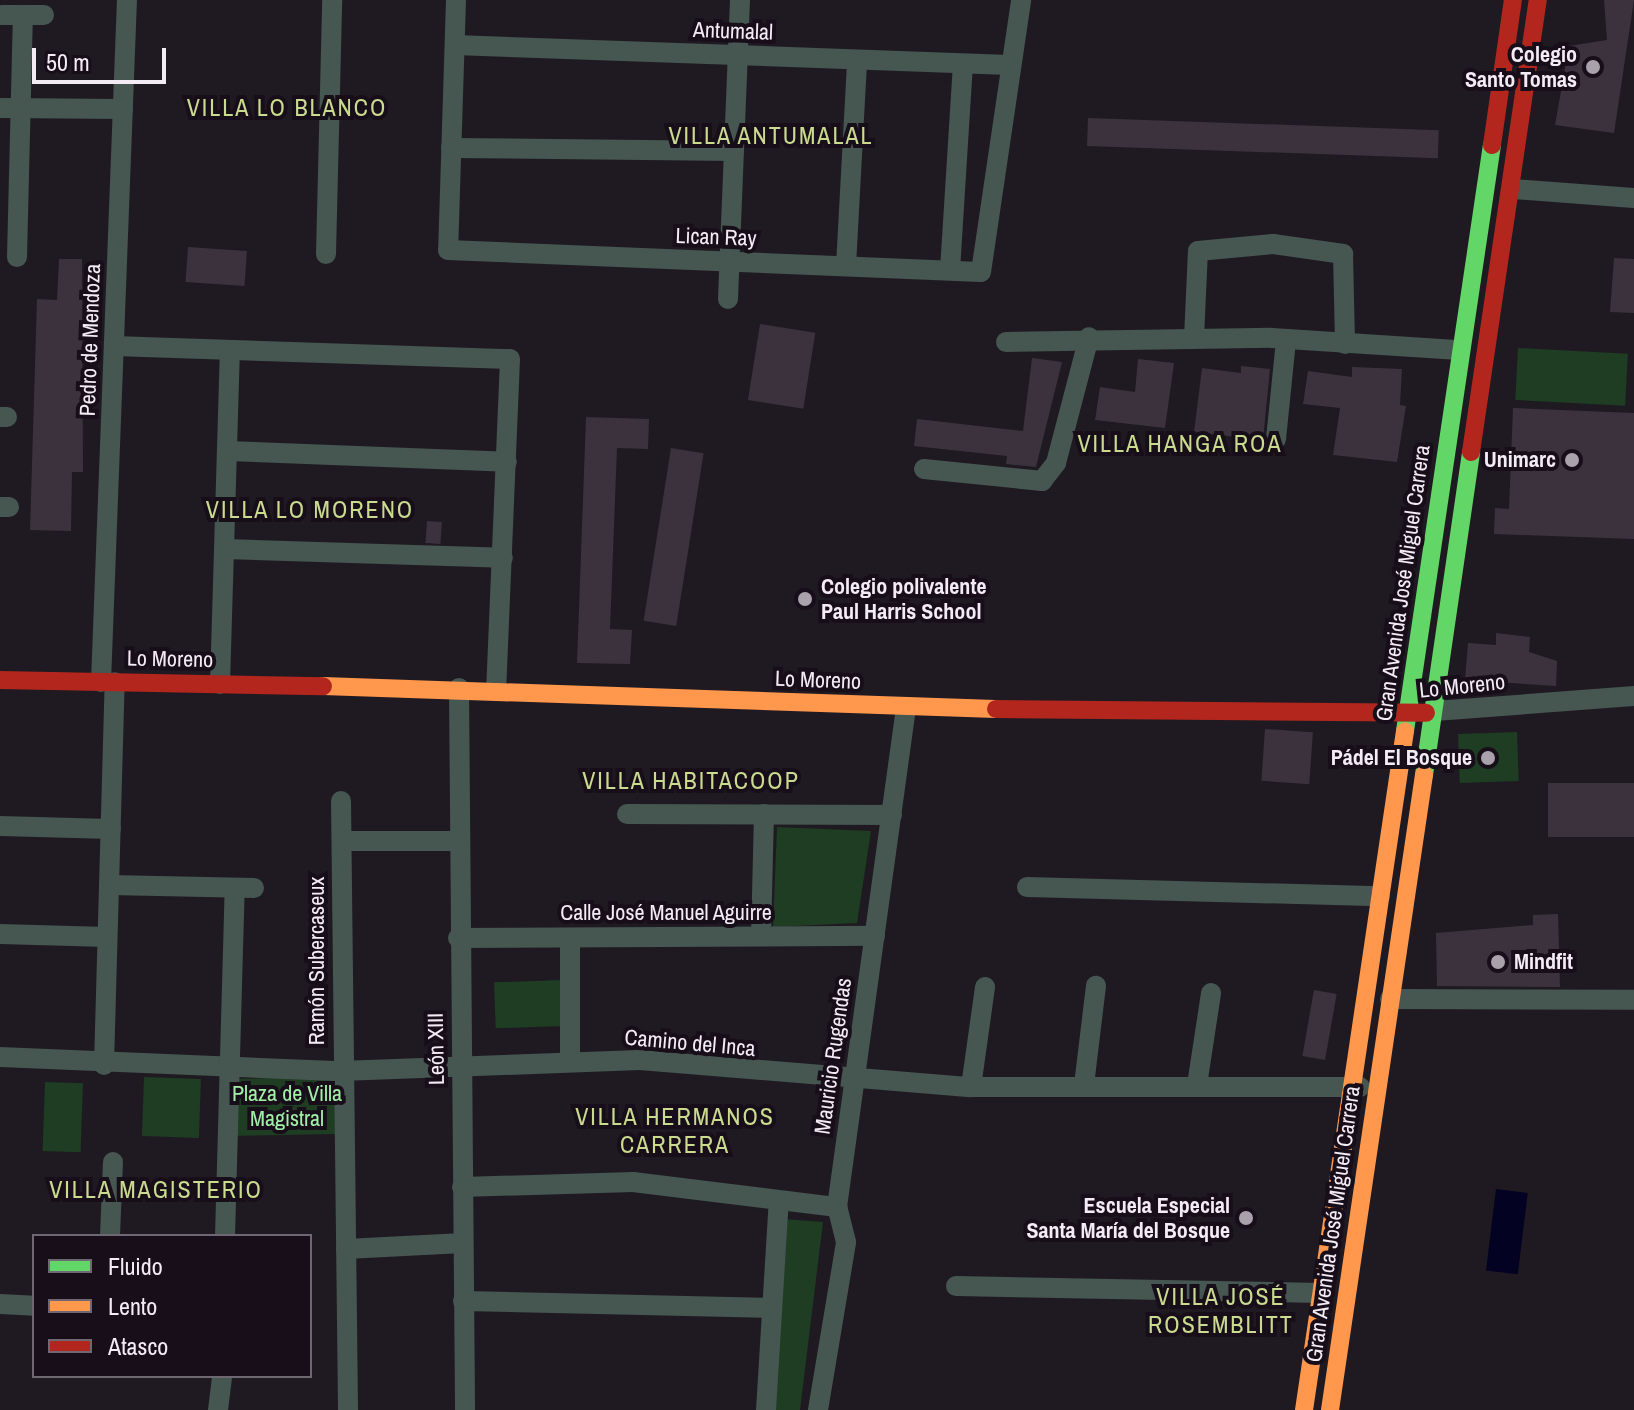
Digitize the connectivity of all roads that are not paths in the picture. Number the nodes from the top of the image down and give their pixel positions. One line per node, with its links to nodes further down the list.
1 (127, 0): 17 (street, Pedro de Mendoza)
2 (332, 0): 22 (street)
3 (456, 0): 11 (street)
4 (740, 0): 12 (street)
5 (1021, 0): 15 (street)
6 (1513, 0): 35 (main road, Gran Avenida José Miguel Carrera)
7 (1538, 0): 20 (main road, Gran Avenida José Miguel Carrera)
8 (2, 15): 9 (street)
9 (23, 15): 10 (street); 16 (street)
10 (44, 15)
11 (455, 45): 12 (street, Antumalal); 18 (street)
12 (737, 56): 13 (street, Antumalal); 19 (street)
13 (857, 60): 14 (street, Antumalal); 25 (street)
14 (963, 64): 15 (street, Antumalal); 26 (street)
15 (1010, 65): 26 (street, Lican Ray)
16 (10, 108): 17 (street); 23 (street)
17 (123, 109): 33 (street, Pedro de Mendoza)
18 (451, 148): 19 (street); 24 (street, Lican Ray)
19 (734, 151): 24 (street)
20 (1513, 189): 21 (street); 49 (main road, Gran Avenida José Miguel Carrera)
21 (1634, 198)
22 (326, 254)
23 (17, 257)
24 (729, 261): 25 (street, Lican Ray); 27 (street)
25 (846, 266): 26 (street, Lican Ray)
26 (950, 270)
27 (728, 299)
28 (1089, 337): 29 (street); 31 (street); 39 (street)
29 (1194, 338): 30 (street); 32 (street)
30 (1286, 340): 32 (street); 36 (street)
31 (1006, 342)
32 (1345, 344): 35 (street)
33 (114, 346): 34 (street); 43 (street, Pedro de Mendoza)
34 (230, 350): 37 (street); 38 (street)
35 (1460, 350): 50 (main road, Gran Avenida José Miguel Carrera)
36 (1276, 439)
37 (227, 451): 38 (street); 40 (street)
38 (507, 462): 41 (street)
39 (924, 469)
40 (224, 549): 41 (street); 44 (street)
41 (503, 558): 46 (street)
42 (0, 680): 43 (main road, Lo Moreno)
43 (108, 682): 44 (main road, Lo Moreno); 56 (street, Pedro de Mendoza)
44 (220, 684): 45 (main road, Lo Moreno)
45 (459, 688): 46 (main road, Lo Moreno); 58 (street, León XIII)
46 (496, 691): 48 (main road, Lo Moreno)
47 (1634, 696): 49 (street, Lo Moreno)
48 (906, 708): 50 (main road, Lo Moreno); 54 (street, Mauricio Rugendas)
49 (1435, 711): 50 (main road, Lo Moreno); 71 (main road, Gran Avenida José Miguel Carrera)
50 (1409, 716): 61 (main road, Gran Avenida José Miguel Carrera)
51 (341, 801): 57 (street, Ramón Subercaseux)
52 (627, 814): 53 (street)
53 (764, 814): 54 (street); 63 (street)
54 (892, 815): 64 (street, Mauricio Rugendas)
55 (0, 826): 56 (street)
56 (111, 829): 59 (street, Pedro de Mendoza)
57 (342, 841): 58 (street); 78 (street, Ramón Subercaseux)
58 (457, 841): 66 (street, León XIII)
59 (109, 885): 65 (street, Pedro de Mendoza); 75 (street)
60 (1027, 887): 61 (street)
61 (1380, 896): 83 (main road, Gran Avenida José Miguel Carrera)
62 (0, 934): 65 (street)
63 (761, 936): 64 (street, Calle José Manuel Aguirre); 67 (street, Calle José Manuel Aguirre)
64 (875, 936): 79 (street, Mauricio Rugendas)
65 (107, 937): 76 (street, Pedro de Mendoza)
66 (458, 938): 67 (street, Calle José Manuel Aguirre); 77 (street, León XIII)
67 (570, 938): 74 (street)
68 (1096, 986): 80 (street)
69 (985, 987): 82 (street)
70 (1211, 993): 81 (street)
71 (1390, 999): 72 (street); 84 (main road, Gran Avenida José Miguel Carrera)
72 (1634, 1000)
73 (0, 1057): 76 (street, Camino del Inca)
74 (570, 1061): 77 (street, Camino del Inca); 79 (street, Camino del Inca)
75 (228, 1064): 76 (street, Camino del Inca); 78 (street, Camino del Inca); 90 (street)
76 (104, 1065)
77 (460, 1065): 78 (street, Camino del Inca); 86 (street, León XIII)
78 (341, 1071): 92 (street, Ramón Subercaseux)
79 (853, 1082): 82 (street, Camino del Inca); 88 (street, Mauricio Rugendas)
80 (1084, 1085): 81 (street, Camino del Inca); 82 (street, Camino del Inca)
81 (1197, 1085): 83 (street, Camino del Inca)
82 (971, 1087)
83 (1354, 1087): 84 (street, Camino del Inca); 94 (main road, Gran Avenida José Miguel Carrera)
84 (1376, 1087): 104 (main road, Gran Avenida José Miguel Carrera)
85 (113, 1162): 89 (street)
86 (462, 1187): 87 (street); 91 (street, León XIII)
87 (779, 1200): 88 (street); 98 (street)
88 (837, 1207): 102 (street, Mauricio Rugendas)
89 (110, 1234)
90 (225, 1234)
91 (463, 1243): 92 (street); 95 (street, León XIII)
92 (346, 1249): 99 (street, Ramón Subercaseux)
93 (956, 1286): 94 (street)
94 (1323, 1293): 103 (main road, Gran Avenida José Miguel Carrera)
95 (463, 1301): 98 (street); 100 (street, León XIII)
96 (0, 1304): 97 (street)
97 (32, 1306)
98 (772, 1308): 101 (street)
99 (348, 1410)
100 (465, 1410)
101 (766, 1410)
102 (818, 1410)
103 (1304, 1410)
104 (1330, 1410)

